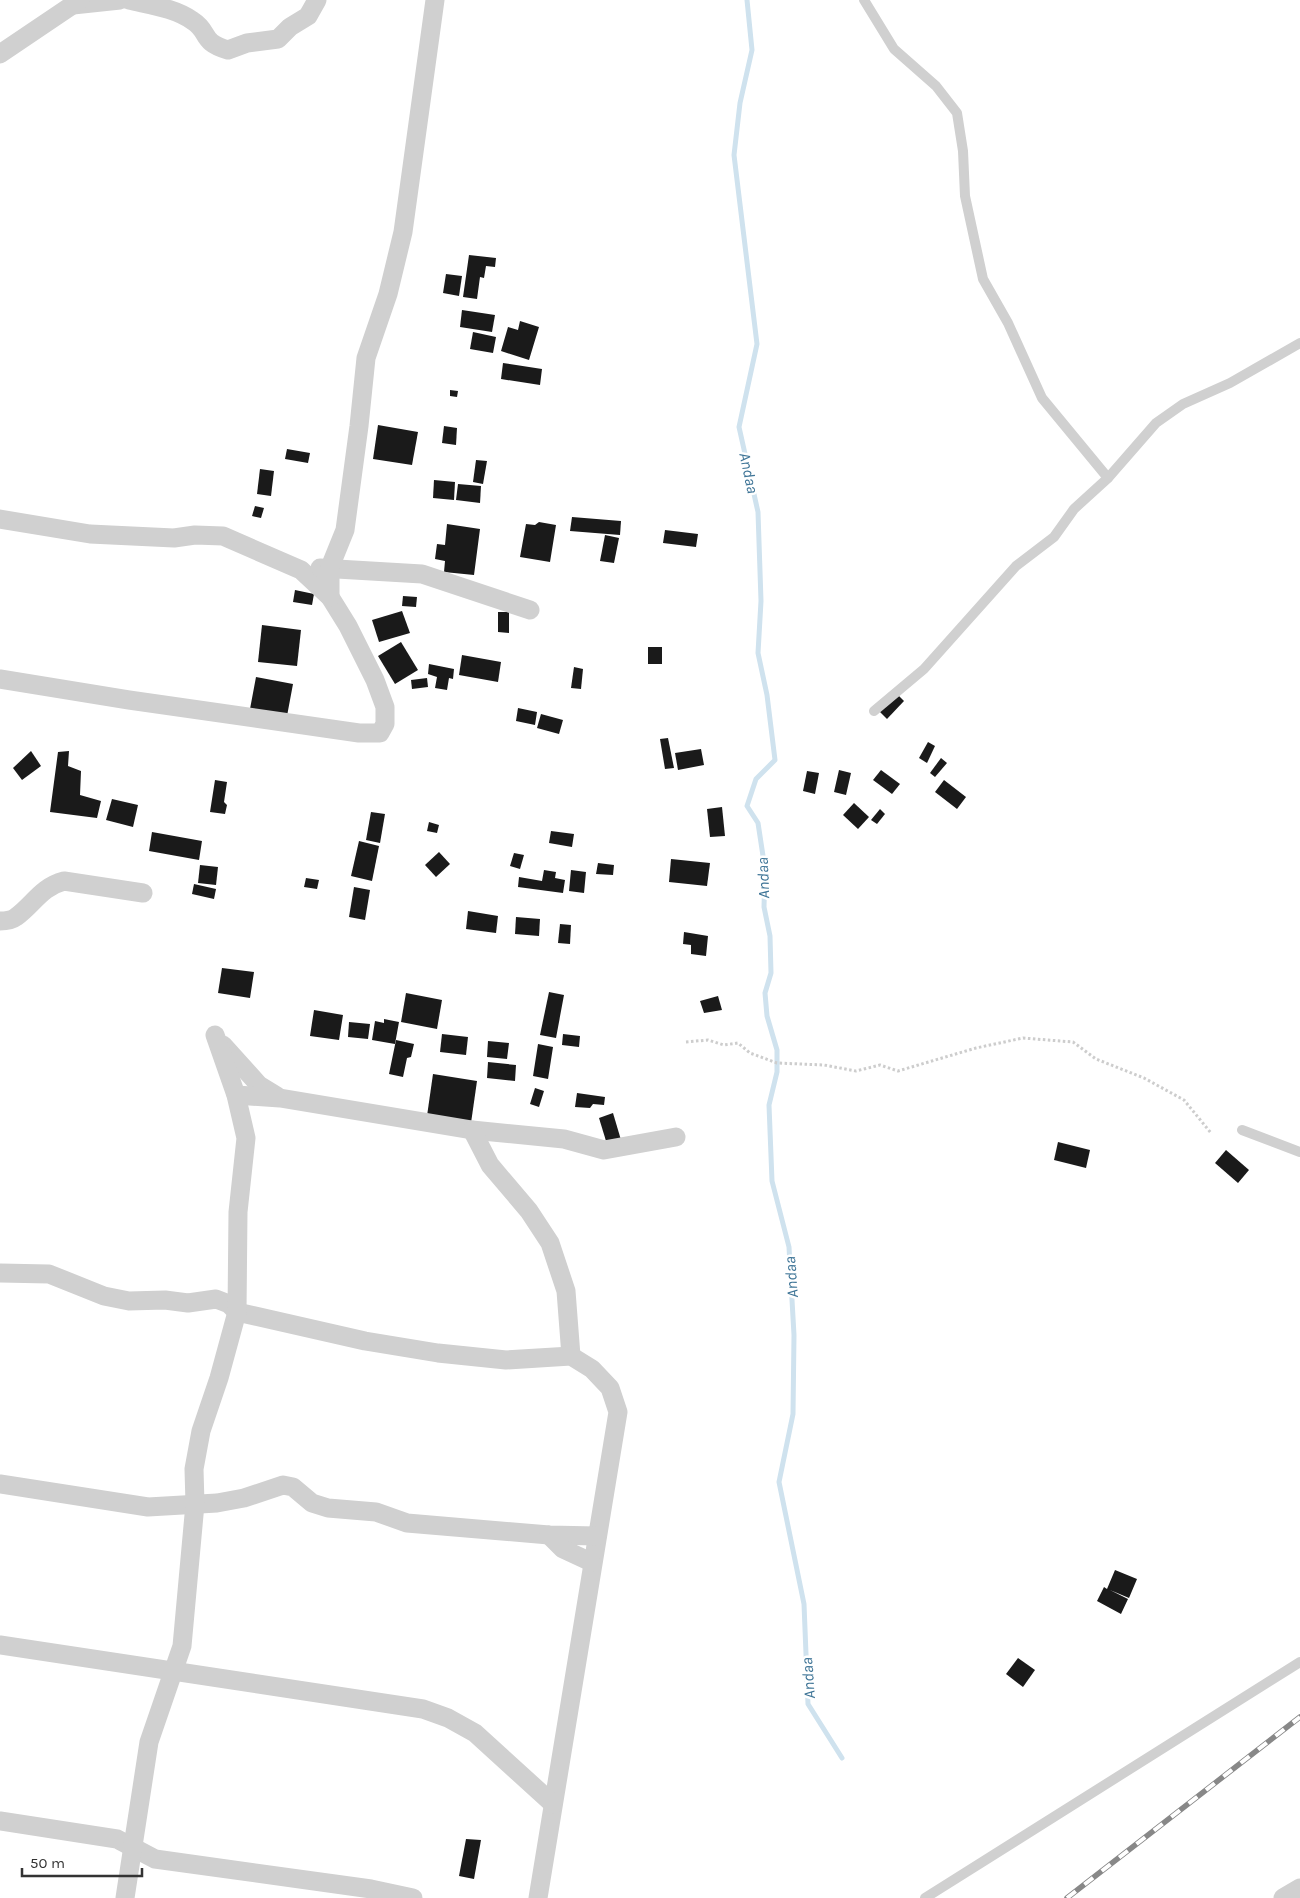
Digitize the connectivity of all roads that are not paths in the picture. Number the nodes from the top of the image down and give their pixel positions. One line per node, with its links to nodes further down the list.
1 (120, 0): 6 (street)
2 (129, 0): 3 (street)
3 (317, 0)
4 (435, 0): 11 (street)
5 (864, 0): 9 (lane)
6 (77, 3): 7 (street)
7 (0, 54)
8 (1300, 343): 9 (lane)
9 (1108, 478): 16 (lane)
10 (0, 519): 12 (street)
11 (330, 568): 12 (street); 13 (street); 14 (street)
12 (301, 570): 13 (street)
13 (330, 597): 15 (street)
14 (530, 610)
15 (0, 679)
16 (874, 711)
17 (143, 893): 18 (street)
18 (0, 921)
19 (236, 1095): 20 (street); 20 (street); 26 (street)
20 (280, 1098): 21 (street)
21 (472, 1130): 23 (street); 27 (street)
22 (1242, 1130): 24 (lane)
23 (676, 1137)
24 (1300, 1152)
25 (0, 1273): 26 (street)
26 (237, 1312): 27 (street); 29 (street)
27 (572, 1356): 31 (street)
28 (0, 1484): 29 (street)
29 (195, 1504): 30 (street); 35 (street)
30 (549, 1535): 31 (street); 32 (street)
31 (597, 1536): 32 (street)
32 (592, 1562): 36 (street)
33 (0, 1645): 35 (street)
34 (1300, 1662): 43 (lane)
35 (173, 1670): 36 (street); 38 (street)
36 (553, 1804): 42 (street)
37 (0, 1821): 38 (street)
38 (134, 1847): 40 (street); 41 (street)
39 (1300, 1888): 44 (street)
40 (125, 1898)
41 (413, 1898)
42 (538, 1898)
43 (925, 1898)
44 (1283, 1898)

